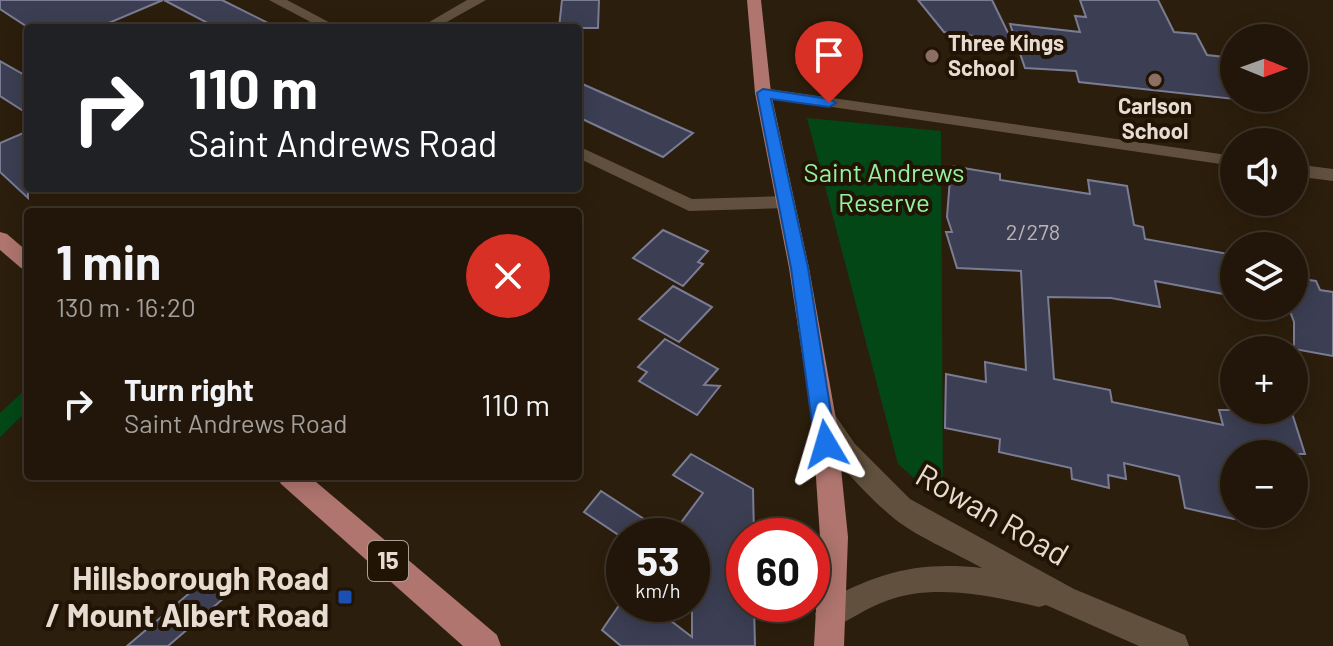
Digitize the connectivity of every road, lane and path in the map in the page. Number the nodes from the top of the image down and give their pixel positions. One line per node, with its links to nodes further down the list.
1 (276, 0): 4 (street)
2 (479, 0): 5 (street)
3 (754, 0): 6 (main road)
4 (325, 24)
5 (433, 24)
6 (763, 93): 8 (street); 11 (main road)
7 (582, 153): 11 (street)
8 (1220, 159)
9 (1308, 172): 10 (street)
10 (1333, 175)
11 (786, 202): 14 (main road)
12 (0, 239): 13 (main road)
13 (24, 260)
14 (824, 419): 16 (street, Rowan Road); 17 (main road)
15 (295, 480): 19 (main road, 15)
16 (1064, 599): 17 (street, Rowan Road); 21 (street, Rowan Road)
17 (830, 614)
18 (830, 622): 20 (main road)
19 (486, 646)
20 (829, 646)
21 (1174, 646)

